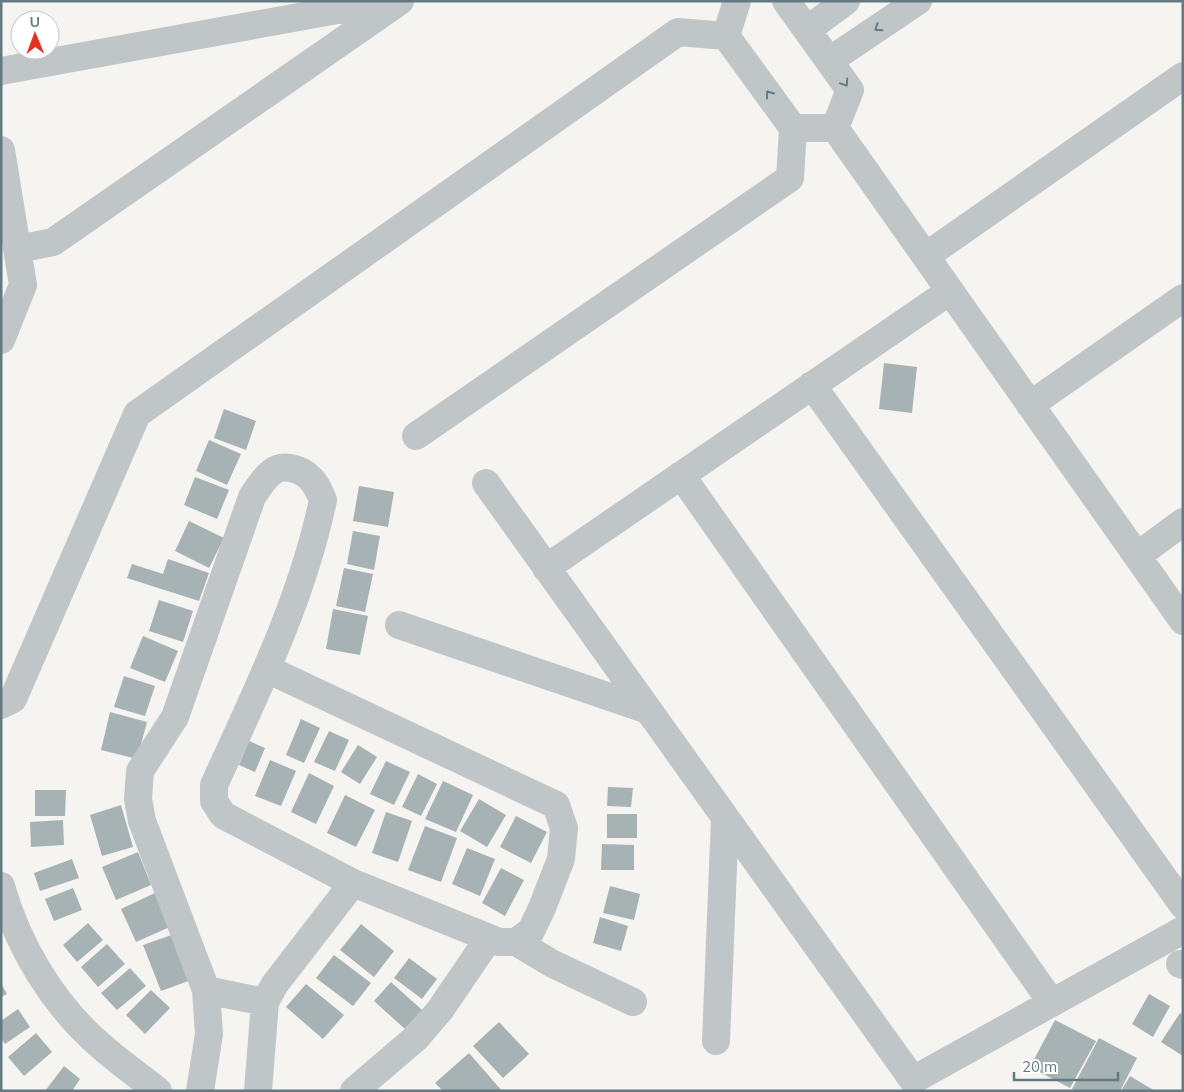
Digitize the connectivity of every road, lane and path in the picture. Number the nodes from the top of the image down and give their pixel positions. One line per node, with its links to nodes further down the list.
1 (387, 1): 10 (street)
2 (400, 1): 15 (street)
3 (737, 1): 8 (street)
4 (786, 1): 7 (street)
5 (846, 1): 7 (street)
6 (918, 1): 9 (street, one-way to 9)
7 (807, 30): 9 (street)
8 (726, 36): 12 (street, one-way to 8); 31 (street)
9 (829, 61): 13 (street, one-way to 13)
10 (1, 71)
11 (1183, 76): 16 (street)
12 (793, 128): 13 (street); 22 (street)
13 (836, 128): 16 (street)
14 (1, 150): 15 (street)
15 (18, 249): 19 (street)
16 (926, 256): 17 (street)
17 (950, 291): 20 (street); 21 (street)
18 (1183, 298): 21 (street)
19 (1, 340)
20 (812, 385): 23 (street); 36 (street)
21 (1030, 405): 26 (street)
22 (416, 436)
23 (681, 475): 27 (street); 43 (street)
24 (486, 483): 27 (street)
25 (1183, 522): 26 (street)
26 (1137, 556): 28 (street)
27 (546, 568): 32 (street)
28 (1183, 621)
29 (399, 625): 32 (street)
30 (267, 669): 34 (street); 39 (street); 40 (street)
31 (1, 705)
32 (648, 710): 33 (street)
33 (725, 818): 43 (street); 44 (street)
34 (353, 883): 38 (street); 41 (street)
35 (1, 886): 45 (street)
36 (1183, 905)
37 (1183, 930): 43 (street)
38 (489, 938): 39 (street); 48 (street)
39 (516, 942): 42 (street)
40 (206, 990): 41 (street); 46 (street)
41 (264, 1002): 47 (street)
42 (633, 1002)
43 (1052, 1003)
44 (716, 1041)
45 (158, 1091)
46 (200, 1091)
47 (258, 1091)
48 (354, 1091)

